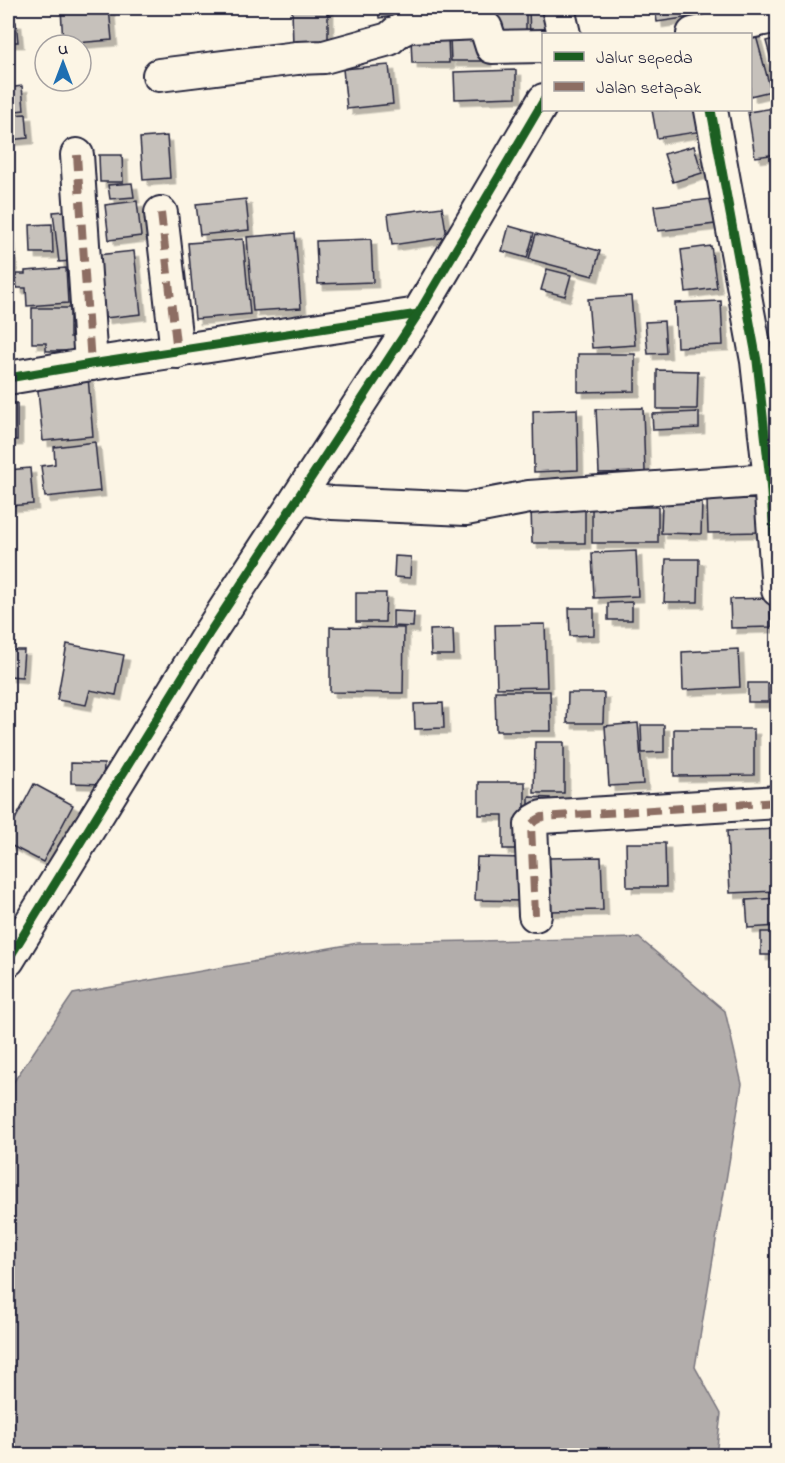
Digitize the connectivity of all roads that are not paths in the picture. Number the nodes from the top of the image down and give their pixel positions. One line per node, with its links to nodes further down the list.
1 (558, 8): 3 (street)
2 (777, 16): 4 (street)
3 (564, 33)
4 (700, 33)
5 (542, 46): 6 (street)
6 (159, 75)
7 (542, 102): 11 (street)
8 (711, 111): 15 (street)
9 (77, 155): 13 (street)
10 (161, 213): 12 (street)
11 (418, 314): 12 (street); 16 (street)
12 (177, 352): 13 (street)
13 (91, 364): 14 (street)
14 (8, 378)
15 (770, 480): 16 (street); 17 (street)
16 (298, 498): 20 (street)
17 (777, 590)
18 (777, 802): 19 (street)
19 (535, 915)
20 (8, 960)

